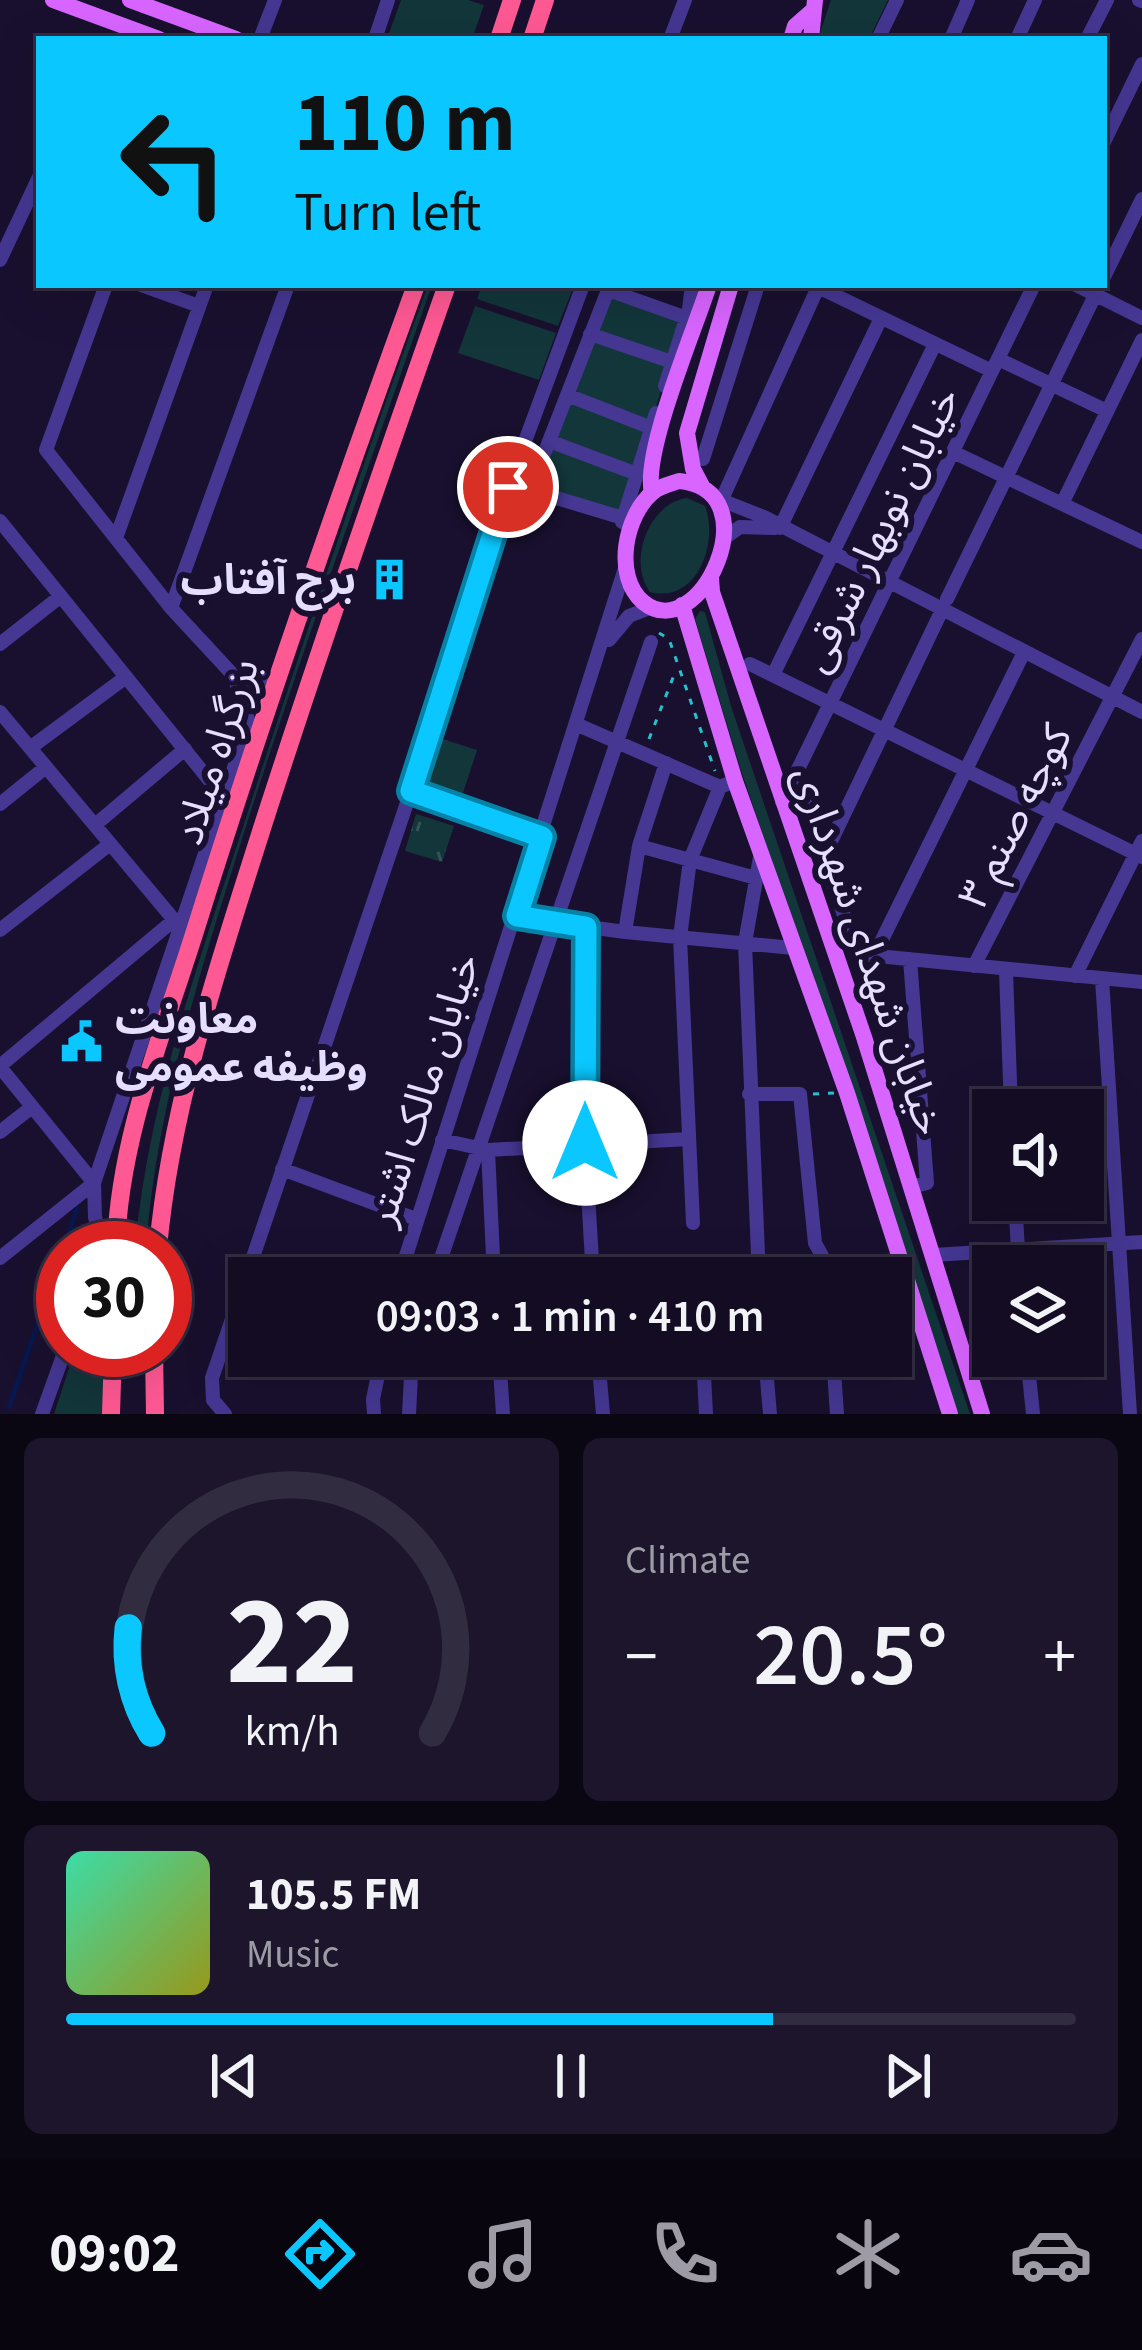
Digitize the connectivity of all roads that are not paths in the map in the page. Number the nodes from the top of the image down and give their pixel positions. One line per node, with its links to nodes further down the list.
1 (52, 0): 13 (main road)
2 (130, 0): 15 (main road)
3 (275, 0): 16 (street)
4 (388, 0): 17 (street)
5 (512, 0): 18 (highway)
6 (545, 0): 19 (highway)
7 (685, 0): 20 (street)
8 (897, 0): 23 (street)
9 (968, 0): 24 (street)
10 (1035, 0): 25 (street)
11 (1107, 0): 26 (street)
12 (813, 6): 21 (main road); 22 (main road)
13 (108, 30): 14 (main road)
14 (142, 36)
15 (228, 36)
16 (261, 36)
17 (376, 36)
18 (500, 36)
19 (533, 36)
20 (671, 36)
21 (792, 36)
22 (811, 36)
23 (879, 36)
24 (952, 36)
25 (1018, 36)
26 (1089, 36)
27 (1142, 64): 28 (street)
28 (1138, 84): 29 (street)
29 (1107, 137)
30 (36, 183): 32 (street)
31 (1142, 199): 33 (street)
32 (0, 260)
33 (1107, 271)
34 (105, 288): 76 (street)
35 (149, 288): 51 (street)
36 (206, 288): 51 (street)
37 (287, 288): 87 (street)
38 (415, 288): 97 (highway, بزرگراه میلاد)
39 (446, 288): 158 (highway, بزرگراه میلاد)
40 (582, 288): 69 (street)
41 (609, 288): 55 (street)
42 (611, 288): 52 (street)
43 (691, 288): 52 (street)
44 (708, 288): 70 (main road)
45 (729, 288): 71 (main road)
46 (757, 288): 66 (street)
47 (818, 288): 71 (street)
48 (823, 288): 53 (street)
49 (1033, 288): 59 (street, خیابان نوبهار شرقی)
50 (1098, 290): 54 (street); 60 (street)
51 (199, 306): 76 (street)
52 (686, 318): 58 (street)
53 (881, 318): 57 (street); 75 (street)
54 (1142, 318)
55 (590, 334): 58 (street); 61 (street)
56 (1142, 340): 62 (street)
57 (935, 344): 59 (street); 79 (street)
58 (672, 362): 63 (street)
59 (995, 365): 60 (street); 65 (street, خیابان نوبهار شرقی)
60 (1051, 384): 62 (street); 68 (street)
61 (567, 395): 63 (street); 64 (street)
62 (1107, 411): 72 (street)
63 (652, 428): 67 (street)
64 (549, 440): 67 (street); 74 (street)
65 (953, 452): 68 (street); 82 (street, خیابان نوبهار شرقی)
66 (703, 459)
67 (637, 474): 74 (street)
68 (1006, 477): 72 (street); 84 (street)
69 (508, 487): 74 (street); 113 (street)
70 (652, 493): 71 (main road); 74 (main road)
71 (712, 494): 75 (street); 77 (main road)
72 (1062, 504): 78 (street)
73 (0, 521): 83 (street)
74 (626, 522): 80 (main road)
75 (780, 528): 77 (street); 79 (street)
76 (116, 538): 87 (street)
77 (723, 539): 81 (main road)
78 (1142, 542)
79 (832, 554): 82 (street); 94 (street)
80 (626, 566): 86 (main road); 91 (street, خیابان مالک اشتر)
81 (711, 578): 85 (main road); 115 (main road, خیابان شهدای شهرداری)
82 (889, 583): 84 (street); 99 (street, خیابان نوبهار شرقی)
83 (61, 596): 90 (street); 96 (street)
84 (944, 604): 92 (street); 103 (street)
85 (682, 605): 86 (main road); 112 (main road, خیابان شهدای شهرداری)
86 (652, 607): 91 (street)
87 (171, 608): 95 (street)
88 (1142, 639): 98 (street, کوچه صنم ۳)
89 (651, 642): 105 (street)
90 (0, 644)
91 (602, 649): 102 (street, خیابان مالک اشتر)
92 (1024, 652): 98 (street); 110 (street)
93 (750, 664): 94 (street)
94 (773, 675): 99 (street)
95 (234, 676): 97 (street); 104 (street)
96 (127, 677): 106 (street); 107 (street)
97 (277, 678): 104 (highway, بزرگراه میلاد)
98 (1114, 697): 101 (street); 117 (street, کوچه صنم ۳)
99 (830, 703): 103 (street); 111 (street, خیابان نوبهار شرقی)
100 (0, 712): 106 (street)
101 (1142, 712)
102 (578, 725): 105 (street); 119 (street, خیابان مالک اشتر)
103 (884, 730): 110 (street); 123 (street)
104 (252, 732): 114 (street); 131 (highway, بزرگراه میلاد)
105 (617, 740): 108 (street); 128 (street)
106 (30, 748): 109 (street)
107 (185, 749): 114 (street); 118 (street)
108 (666, 763): 112 (street); 121 (street)
109 (46, 766): 116 (street); 118 (street)
110 (965, 770): 117 (street); 136 (street)
111 (796, 774): 115 (street, خیابان نوبهار شرقی); 123 (street)
112 (728, 784): 124 (main road, خیابان شهدای شهرداری); 125 (street)
113 (411, 791): 119 (street); 152 (street)
114 (223, 796): 131 (street)
115 (782, 802): 154 (main road, خیابان شهدای شهرداری)
116 (0, 804)
117 (1054, 813): 122 (street); 138 (street, کوچه صنم ۳)
118 (95, 825): 120 (street)
119 (542, 837): 127 (street, خیابان مالک اشتر)
120 (110, 844): 130 (street); 131 (street)
121 (638, 846): 125 (street); 132 (street)
122 (1140, 851): 140 (street)
123 (824, 856): 136 (street)
124 (760, 857): 126 (street); 135 (main road, خیابان شهدای شهرداری)
125 (690, 860): 126 (street); 133 (street)
126 (756, 878): 134 (street)
127 (517, 916): 128 (street); 149 (street, خیابان مالک اشتر)
128 (555, 923): 129 (street); 151 (street)
129 (586, 927): 132 (street); 150 (street)
130 (0, 930)
131 (182, 930): 143 (street); 153 (street); 157 (highway, بزرگراه میلاد)
132 (625, 932): 133 (street)
133 (680, 937): 134 (street); 148 (street)
134 (745, 943): 135 (street); 145 (street)
135 (793, 948): 171 (main road, خیابان شهدای شهرداری)
136 (865, 955): 137 (street)
137 (910, 959): 138 (street); 154 (street)
138 (974, 966): 139 (street)
139 (1006, 970): 140 (street); 144 (street)
140 (1075, 976): 141 (street)
141 (1102, 979): 142 (street); 161 (street)
142 (1142, 982)
143 (0, 1066): 146 (street)
144 (1010, 1089)
145 (749, 1094): 169 (street); 170 (street)
146 (32, 1107): 147 (street); 153 (street)
147 (0, 1132)
148 (689, 1138): 150 (street); 159 (street)
149 (442, 1140): 151 (street); 155 (street, خیابان مالک اشتر)
150 (585, 1143): 151 (street); 168 (street)
151 (484, 1150): 166 (street); 167 (street)
152 (283, 1169): 155 (street); 188 (street)
153 (94, 1184): 156 (street); 172 (street)
154 (911, 1187): 163 (main road, خیابان شهدای شهرداری)
155 (416, 1220): 165 (street, خیابان مالک اشتر)
156 (97, 1221)
157 (114, 1221)
158 (162, 1221)
159 (692, 1223)
160 (1142, 1242): 161 (street)
161 (1121, 1243): 162 (street); 199 (street)
162 (1104, 1245)
163 (933, 1255): 164 (street); 197 (main road, خیابان شهدای شهرداری)
164 (972, 1256)
165 (405, 1257)
166 (442, 1257)
167 (492, 1257)
168 (589, 1257)
169 (758, 1257)
170 (821, 1257)
171 (902, 1257)
172 (0, 1258)
173 (912, 1289): 196 (main road, خیابان شهدای شهرداری)
174 (55, 1377): 185 (street)
175 (112, 1377): 186 (highway)
176 (154, 1377): 187 (highway)
177 (378, 1377): 189 (street)
178 (411, 1377): 190 (street)
179 (500, 1377): 191 (street)
180 (600, 1377): 192 (street)
181 (704, 1377): 193 (street)
182 (767, 1377): 194 (street)
183 (834, 1377): 195 (street)
184 (1030, 1377): 198 (street)
185 (42, 1414)
186 (111, 1414)
187 (155, 1414)
188 (225, 1414)
189 (374, 1414)
190 (409, 1414)
191 (503, 1414)
192 (603, 1414)
193 (706, 1414)
194 (770, 1414)
195 (837, 1414)
196 (950, 1414)
197 (982, 1414)
198 (1033, 1414)
199 (1130, 1414)

